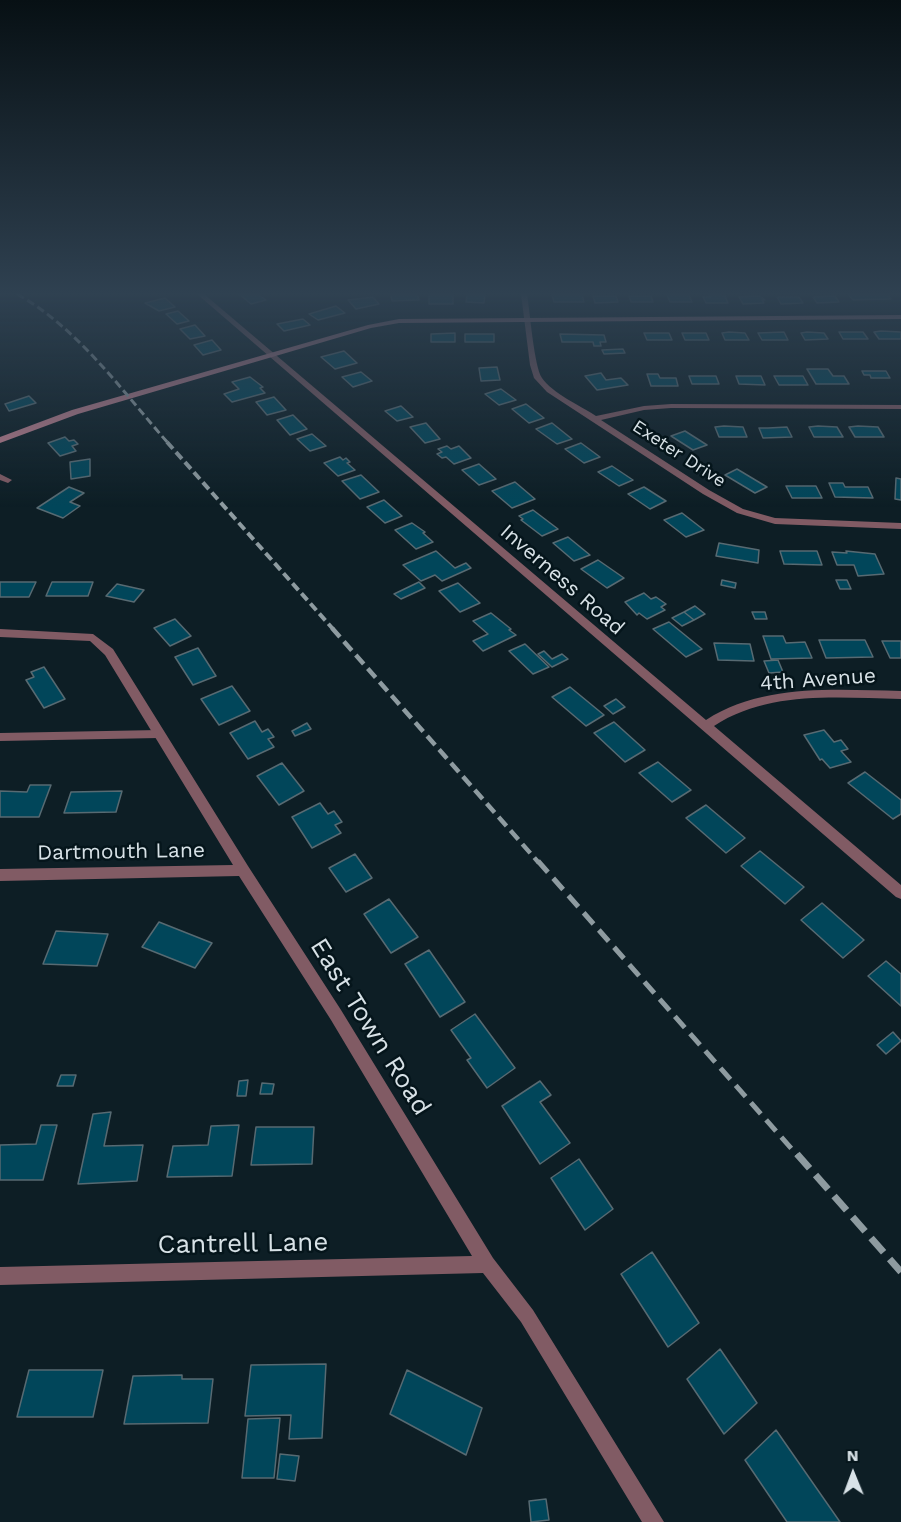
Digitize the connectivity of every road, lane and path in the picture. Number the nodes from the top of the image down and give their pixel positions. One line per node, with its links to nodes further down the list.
1 (237, 365): 6 (street)
2 (283, 365): 10 (street, Inverness Road)
3 (536, 365): 5 (street, Exeter Drive)
4 (901, 407): 5 (street)
5 (595, 419): 7 (street, Exeter Drive)
6 (0, 440)
7 (901, 526)
8 (0, 633): 11 (street, East Town Road)
9 (901, 695): 10 (street, 4th Avenue)
10 (706, 726): 15 (street, Inverness Road)
11 (159, 734): 12 (street); 13 (street, East Town Road)
12 (0, 736)
13 (243, 870): 14 (street, Dartmouth Lane); 16 (street, East Town Road)
14 (0, 874)
15 (901, 893)
16 (487, 1264): 17 (street, Cantrell Lane); 18 (street, East Town Road)
17 (0, 1276)
18 (654, 1522)

